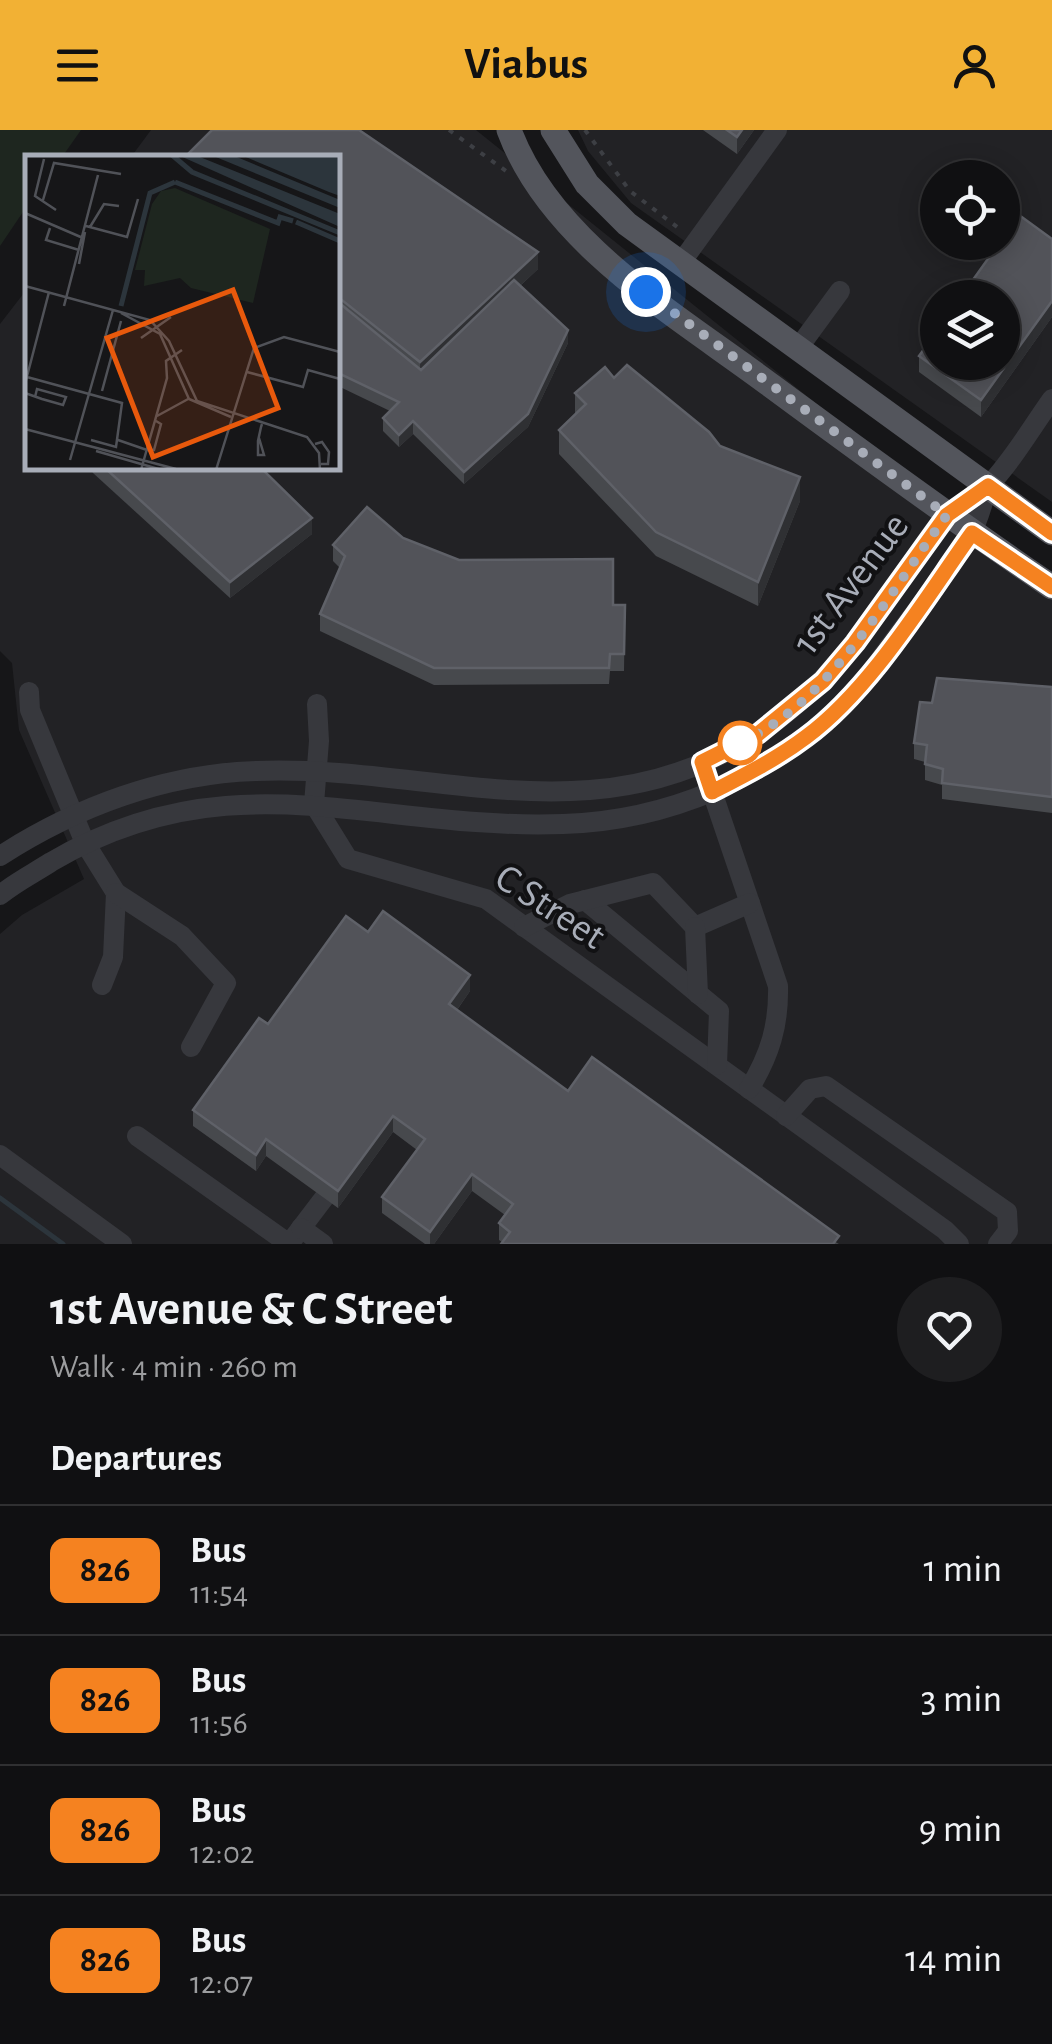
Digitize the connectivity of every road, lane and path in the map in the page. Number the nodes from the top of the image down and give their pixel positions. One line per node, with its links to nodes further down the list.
1 (449, 130): 6 (path)
2 (508, 130): 13 (main road)
3 (553, 130): 8 (main road)
4 (584, 130): 7 (path)
5 (777, 130): 7 (street)
6 (510, 174)
7 (697, 241): 8 (street)
8 (680, 264): 10 (main road)
9 (840, 291): 10 (street)
10 (799, 347): 12 (main road)
11 (1052, 399): 12 (street)
12 (988, 486): 13 (street, 1st Avenue); 14 (street, 1st Avenue); 15 (main road)
13 (947, 515): 14 (main road); 19 (street, 1st Avenue)
14 (972, 533): 16 (main road); 21 (street, 1st Avenue)
15 (1052, 533)
16 (1052, 587)
17 (29, 692): 23 (street)
18 (317, 704): 20 (street)
19 (702, 762): 20 (street, 1st Avenue); 21 (street)
20 (316, 772): 22 (street); 23 (street, 1st Avenue)
21 (712, 792): 22 (street, 1st Avenue); 29 (street)
22 (314, 804): 24 (street, 1st Avenue); 30 (street, C Street)
23 (72, 814): 24 (street); 25 (street, 1st Avenue)
24 (84, 843): 26 (street); 27 (street, 1st Avenue)
25 (0, 856)
26 (116, 893): 32 (street); 34 (street)
27 (0, 894)
28 (584, 900): 30 (street); 31 (street); 33 (street)
29 (750, 904): 31 (street); 36 (street)
30 (524, 927): 35 (street, C Street)
31 (696, 927): 33 (street)
32 (102, 985)
33 (698, 994): 35 (street)
34 (191, 1047)
35 (717, 1065): 36 (street, C Street)
36 (749, 1088): 37 (street, C Street)
37 (786, 1116): 44 (street, C Street); 45 (street)
38 (137, 1136): 41 (street)
39 (0, 1155): 42 (street)
40 (324, 1198): 41 (street)
41 (300, 1228): 43 (street)
42 (122, 1244)
43 (324, 1244)
44 (960, 1244)
45 (998, 1244)

